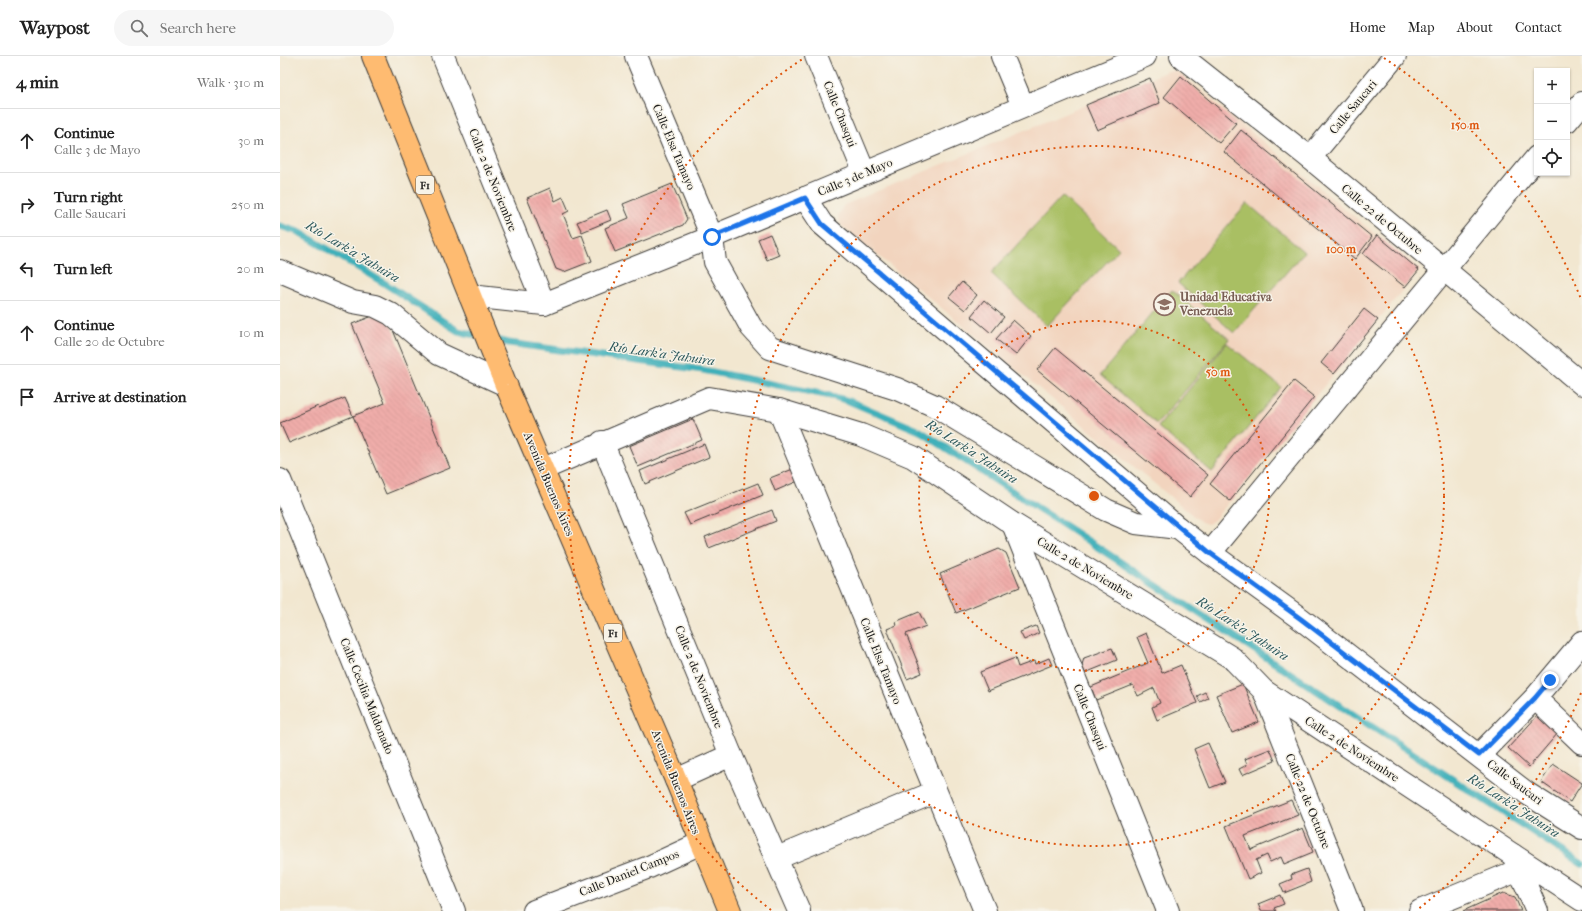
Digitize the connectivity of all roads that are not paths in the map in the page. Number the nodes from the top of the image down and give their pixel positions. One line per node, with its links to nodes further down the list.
1 (373, 56): 19 (highway, Avenida Buenos Aires / F1)
2 (443, 56): 20 (street, Calle 2 de Noviembre)
3 (636, 56): 16 (street, Calle Elsa Tamayo)
4 (816, 56): 14 (street, Calle Chasqui)
5 (1002, 56): 10 (street)
6 (1145, 56): 10 (street, Calle 3 de Mayo)
7 (1181, 56): 12 (street, Calle 22 de Octubre)
8 (1395, 56): 12 (street, Calle Saucari)
9 (1582, 103): 11 (street)
10 (1023, 106): 14 (street, Calle 3 de Mayo)
11 (1570, 117)
12 (1310, 158): 17 (street, Calle 22 de Octubre)
13 (1534, 160): 17 (street)
14 (864, 172): 15 (street, Calle 3 de Mayo)
15 (805, 198): 16 (street, Calle 3 de Mayo); 28 (street, Calle Saucari)
16 (712, 237): 20 (street, Calle 3 de Mayo); 28 (street, Calle Elsa Tamayo)
17 (1442, 270): 21 (street, Calle 22 de Octubre); 29 (street)
18 (280, 271): 22 (street)
19 (473, 304): 20 (street, Calle 3 de Mayo); 22 (highway, Avenida Buenos Aires / F1)
20 (544, 304)
21 (1580, 377)
22 (506, 386): 25 (highway, Avenida Buenos Aires / F1)
23 (779, 410): 24 (street, Calle 2 de Noviembre); 27 (street, Calle 2 de Noviembre); 37 (street, Calle Elsa Tamayo)
24 (602, 442): 25 (street, Calle 2 de Noviembre); 34 (street, Calle 2 de Noviembre)
25 (543, 468): 36 (highway, Avenida Buenos Aires / F1)
26 (280, 480): 43 (street, Calle Cecilia Maldonado)
27 (1012, 524): 31 (street, Calle 2 de Noviembre); 48 (street, Calle Chasqui)
28 (1178, 528): 29 (street, Calle Saucari)
29 (1210, 553): 35 (street, Calle Saucari)
30 (1582, 642): 32 (street)
31 (1264, 691): 41 (street, Calle 2 de Noviembre); 49 (street, Calle 22 de Octubre)
32 (1535, 698): 33 (street); 35 (street)
33 (1582, 743)
34 (731, 755): 36 (street); 40 (street, Calle 2 de Noviembre)
35 (1479, 755): 38 (street, Calle Saucari)
36 (676, 780): 39 (highway, Avenida Buenos Aires / F1)
37 (935, 792): 40 (street); 47 (street, Calle Elsa Tamayo)
38 (1582, 828)
39 (701, 843): 44 (street, Calle Daniel Campos); 45 (highway, Avenida Buenos Aires / F1)
40 (777, 858): 46 (street, Calle 2 de Noviembre)
41 (1516, 862): 42 (street, Calle 2 de Noviembre); 50 (street); 51 (street)
42 (1582, 900)
43 (454, 911)
44 (534, 911)
45 (730, 911)
46 (799, 911)
47 (985, 911)
48 (1168, 911)
49 (1352, 911)
50 (1420, 911)
51 (1537, 911)

